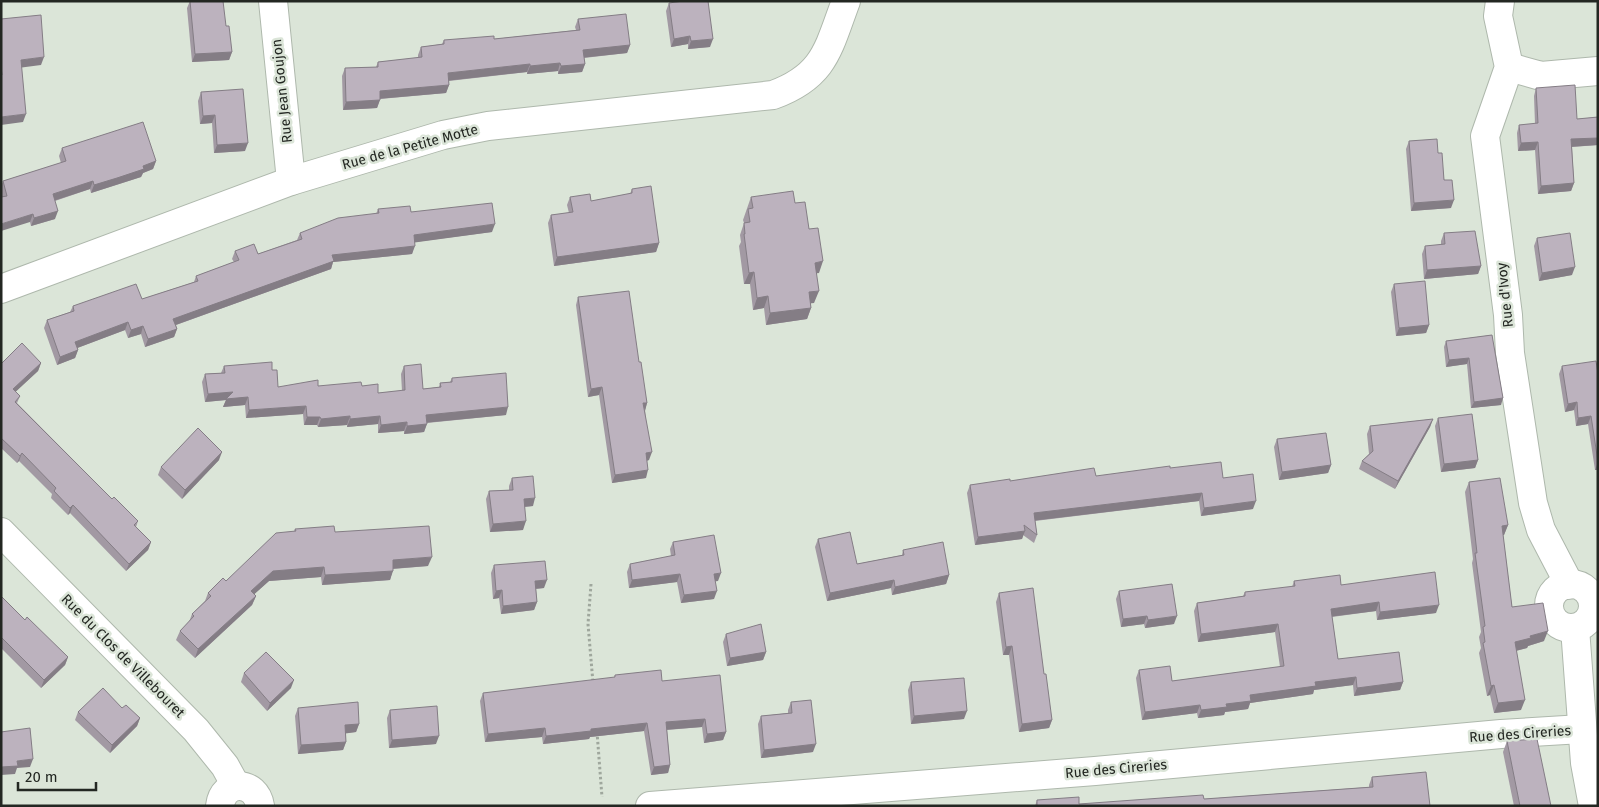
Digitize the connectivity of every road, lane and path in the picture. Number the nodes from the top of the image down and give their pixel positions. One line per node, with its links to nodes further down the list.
1 (273, 1): 6 (street, Rue Jean Goujon)
2 (846, 1): 6 (street, Rue de la Petite Motte)
3 (1500, 1): 4 (street)
4 (1509, 67): 5 (street); 10 (street, Rue d'Ivoy)
5 (1598, 71)
6 (291, 181): 7 (street, Rue de la Petite Motte)
7 (1, 289)
8 (1, 532): 16 (street, Rue du Clos de Villebouret)
9 (1598, 575): 10 (street)
10 (1566, 580): 12 (street)
11 (591, 584): 13 (path)
12 (1586, 626): 15 (street)
13 (593, 691)
14 (596, 730): 17 (path)
15 (1582, 730): 19 (street, Rue des Cireries); 20 (street)
16 (228, 796): 18 (street)
17 (602, 797)
18 (261, 805)
19 (650, 806)
20 (1593, 806)

